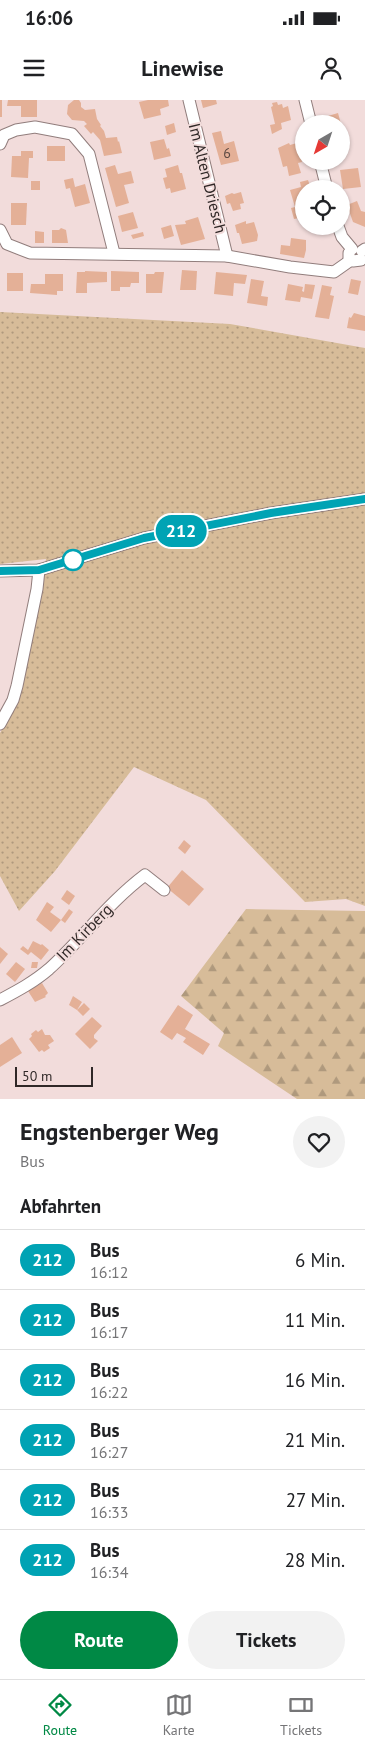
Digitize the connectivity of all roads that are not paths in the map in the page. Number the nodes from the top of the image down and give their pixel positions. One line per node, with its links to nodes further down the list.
1 (189, 100): 9 (street, Im Alten Driesch)
2 (304, 100): 3 (street)
3 (308, 115)
4 (0, 144): 7 (street)
5 (0, 230): 7 (street)
6 (341, 235): 8 (street)
7 (114, 253): 9 (street)
8 (359, 255): 9 (street)
9 (227, 256)
10 (365, 499): 11 (street)
11 (39, 570): 12 (street); 13 (street)
12 (0, 571)
13 (0, 724)
14 (164, 890): 15 (street, Im Kirberg)
15 (0, 1000)

